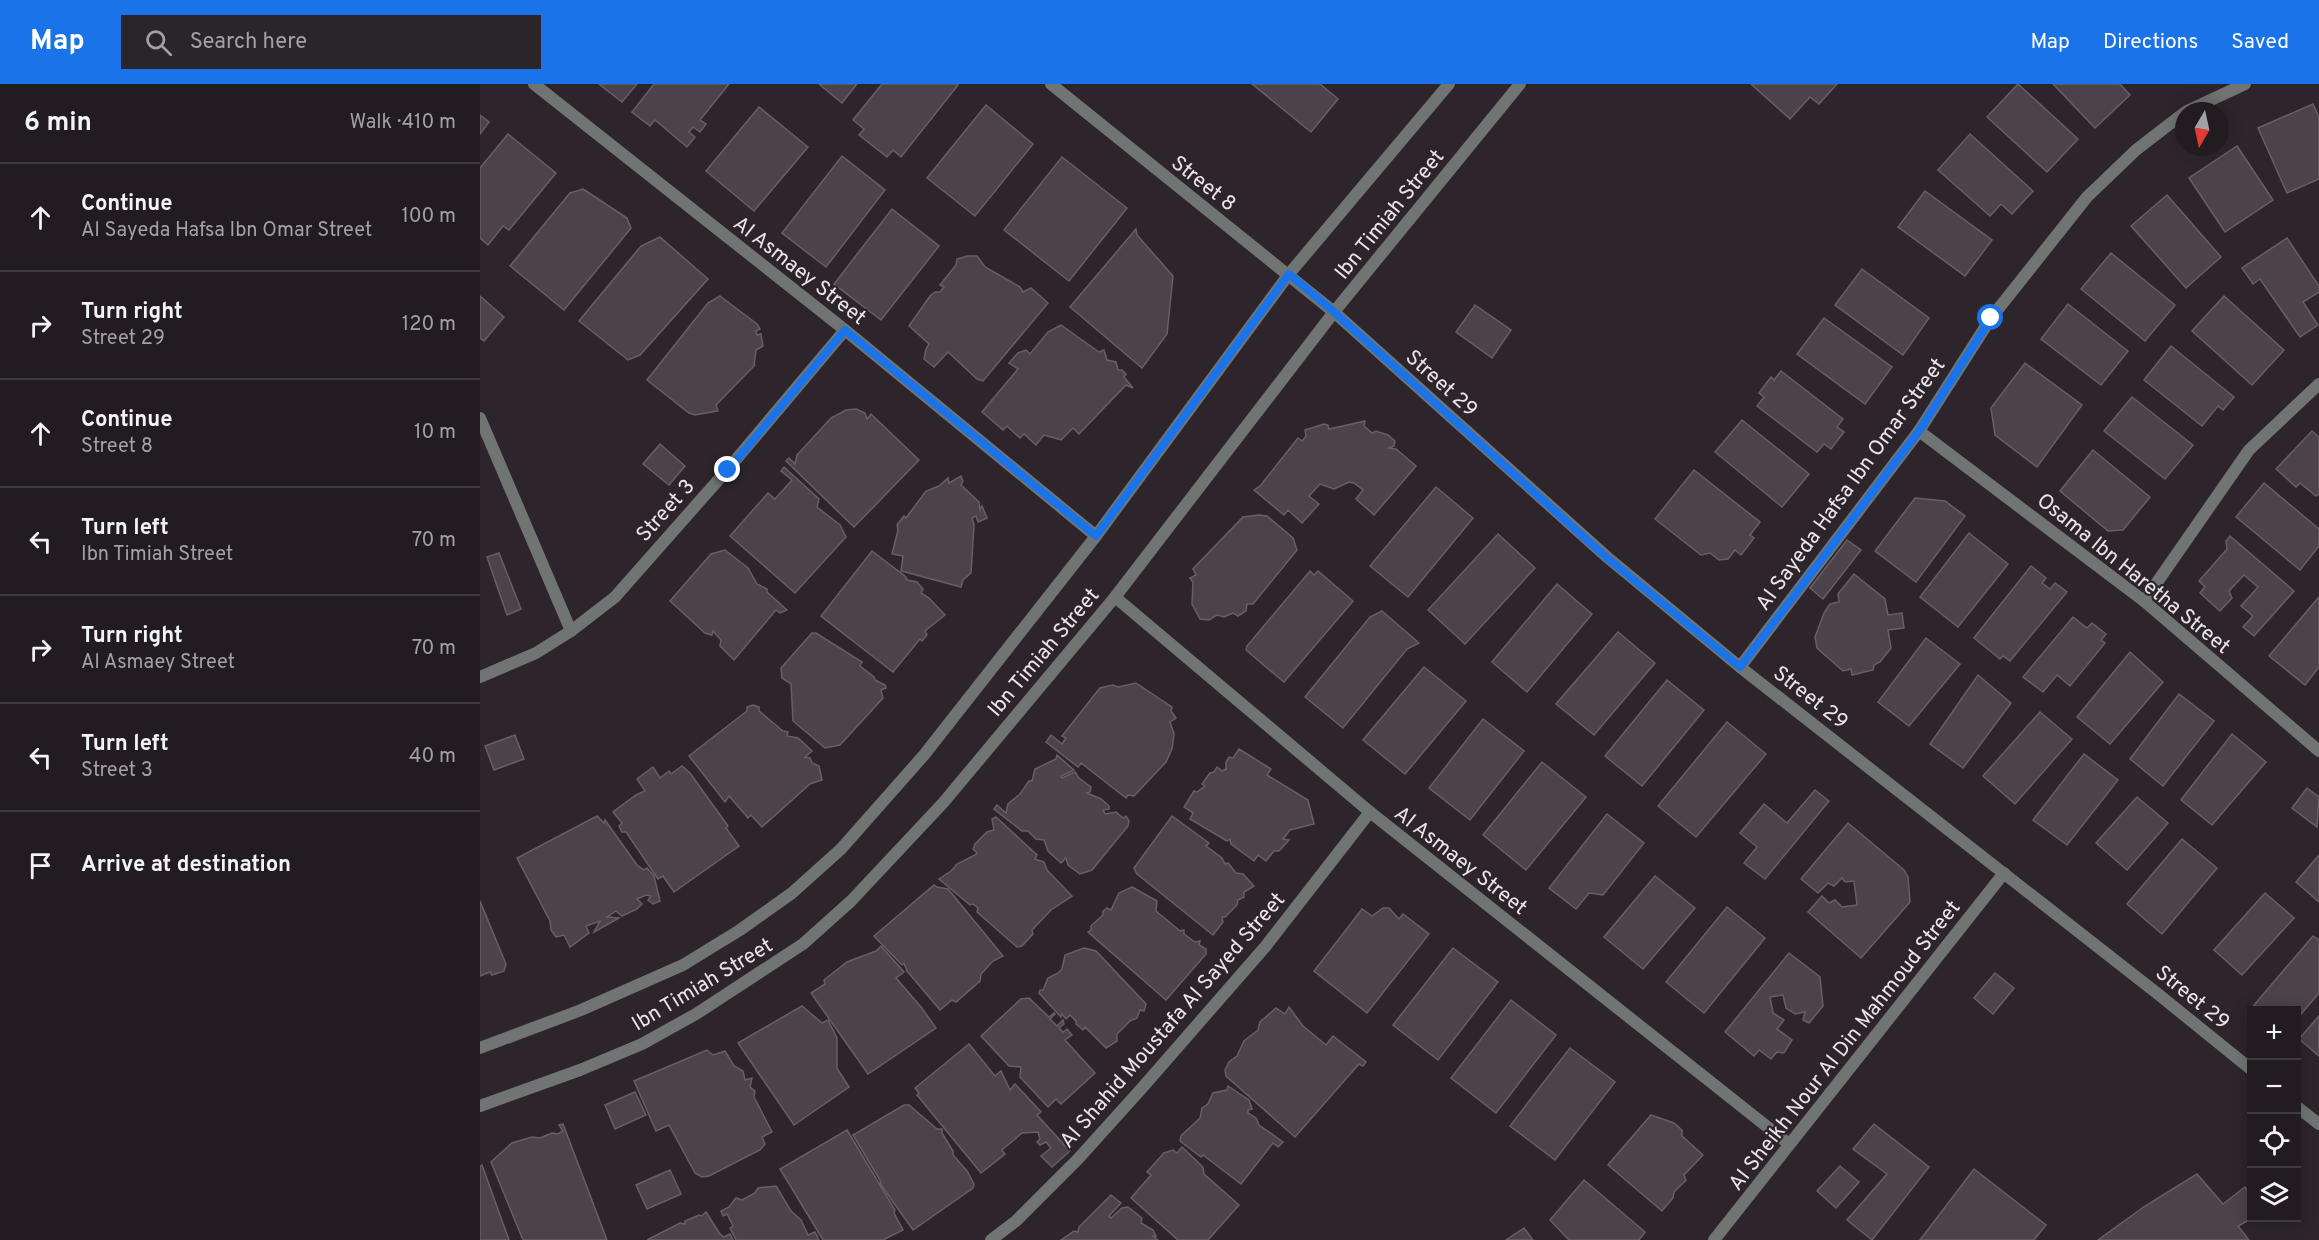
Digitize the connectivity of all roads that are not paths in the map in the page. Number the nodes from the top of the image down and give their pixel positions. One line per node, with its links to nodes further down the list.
1 (534, 84): 10 (street, Al Asmaey Street)
2 (1051, 84): 8 (street, Street 8)
3 (1449, 84): 8 (street, Ibn Timiah Street)
4 (1520, 84): 9 (street, Ibn Timiah Street)
5 (2245, 84): 6 (street, Al Sayeda Hafsa Ibn Omar Street)
6 (2207, 102)
7 (2175, 120): 13 (street, Al Sayeda Hafsa Ibn Omar Street)
8 (1289, 274): 9 (street, Street 8); 14 (street, Ibn Timiah Street)
9 (1334, 312): 15 (street, Ibn Timiah Street); 18 (street, Street 29)
10 (845, 330): 14 (street, Al Asmaey Street); 17 (street, Street 3)
11 (2319, 384): 16 (street)
12 (480, 418): 17 (street)
13 (1919, 431): 16 (street, Osama Ibn Haretha Street); 18 (street, Al Sayeda Hafsa Ibn Omar Street)
14 (1096, 536): 23 (street, Ibn Timiah Street)
15 (1115, 597): 21 (street, Al Asmaey Street); 25 (street, Ibn Timiah Street)
16 (2144, 602): 20 (street, Osama Ibn Haretha Street)
17 (571, 631): 19 (street, Street 3)
18 (1740, 667): 22 (street, Street 29)
19 (480, 676)
20 (2319, 752)
21 (1370, 812): 28 (street, Al Asmaey Street); 29 (street, Al Shahid Moustafa Al Sayed Street)
22 (2004, 873): 24 (street, Street 29); 28 (street, Al Sheikh Nour Al Din Mahmoud Street)
23 (480, 1048)
24 (2247, 1066)
25 (480, 1106)
26 (2301, 1110): 27 (street)
27 (2319, 1124)
28 (1789, 1144): 30 (street, Al Sheikh Nour Al Din Mahmoud Street)
29 (991, 1240)
30 (1714, 1240)

